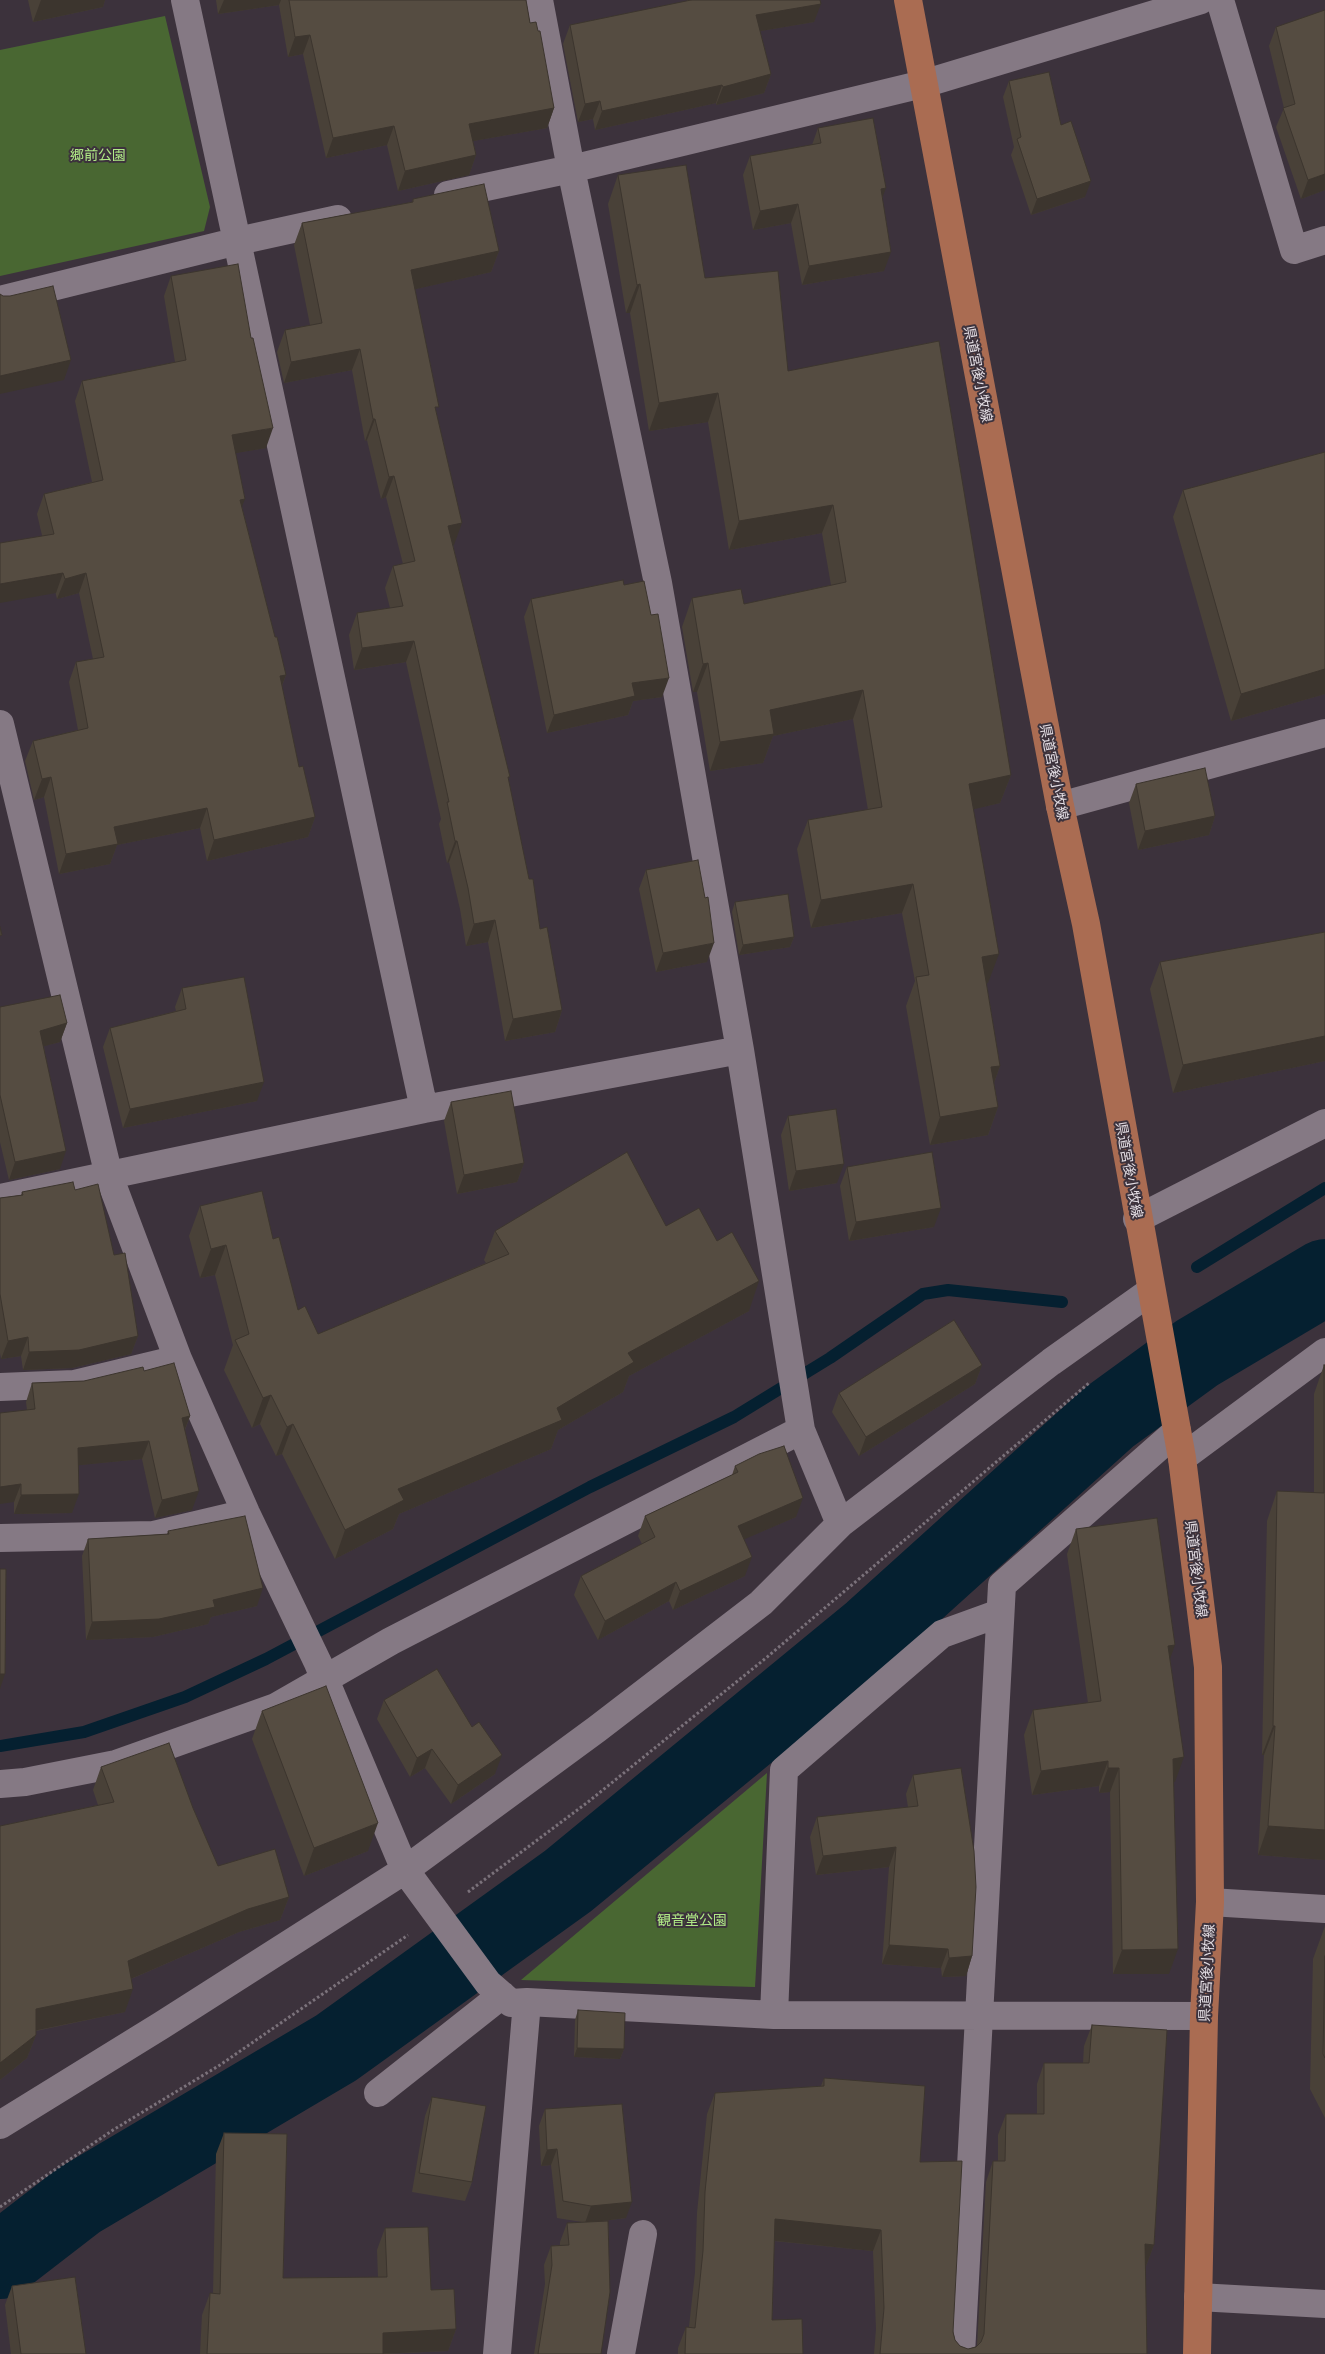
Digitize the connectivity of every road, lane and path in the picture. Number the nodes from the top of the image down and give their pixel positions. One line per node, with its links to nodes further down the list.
1 (185, 0): 11 (street)
2 (539, 0): 7 (street)
3 (908, 0): 6 (main road, 県道宮後小牧線)
4 (1201, 0): 6 (street)
5 (1220, 0): 10 (street)
6 (923, 84): 7 (street); 15 (main road, 県道宮後小牧線)
7 (571, 168): 8 (street); 16 (street)
8 (428, 200)
9 (362, 214): 11 (street)
10 (1325, 240)
11 (238, 241): 12 (street); 17 (street)
12 (0, 300)
13 (0, 724): 19 (street)
14 (1325, 733): 15 (street)
15 (1060, 806): 21 (main road, 県道宮後小牧線)
16 (740, 1050): 17 (street); 27 (street)
17 (424, 1108): 19 (street)
18 (1325, 1122): 21 (street)
19 (110, 1176): 20 (street); 24 (street)
20 (0, 1198)
21 (1138, 1219): 22 (main road, 県道宮後小牧線)
22 (1151, 1290): 28 (main road, 県道宮後小牧線); 31 (street)
23 (1325, 1352): 29 (street)
24 (178, 1359): 26 (street); 30 (street)
25 (1090, 1382): 37 (path)
26 (0, 1387)
27 (801, 1430): 31 (street); 34 (street)
28 (1176, 1432): 29 (main road, 県道宮後小牧線); 33 (street)
29 (1182, 1458): 38 (main road, 県道宮後小牧線)
30 (246, 1513): 32 (street); 34 (street)
31 (840, 1524): 36 (street)
32 (0, 1538)
33 (1000, 1613): 42 (street); 43 (street)
34 (322, 1671): 35 (street); 36 (street)
35 (0, 1784)
36 (405, 1870): 41 (street); 46 (street)
37 (465, 1894)
38 (1210, 1902): 39 (street); 44 (main road, 県道宮後小牧線)
39 (1325, 1909)
40 (409, 1934): 47 (path)
41 (514, 1998): 43 (street); 45 (street); 51 (street)
42 (978, 2014): 43 (street); 44 (street); 53 (street)
43 (774, 2015)
44 (1204, 2016): 49 (main road, 県道宮後小牧線)
45 (378, 2093)
46 (0, 2125)
47 (0, 2207)
48 (642, 2234): 52 (street)
49 (1198, 2297): 50 (street); 54 (main road, 県道宮後小牧線)
50 (1325, 2304)
51 (497, 2354)
52 (621, 2354)
53 (961, 2354)
54 (1197, 2354)

